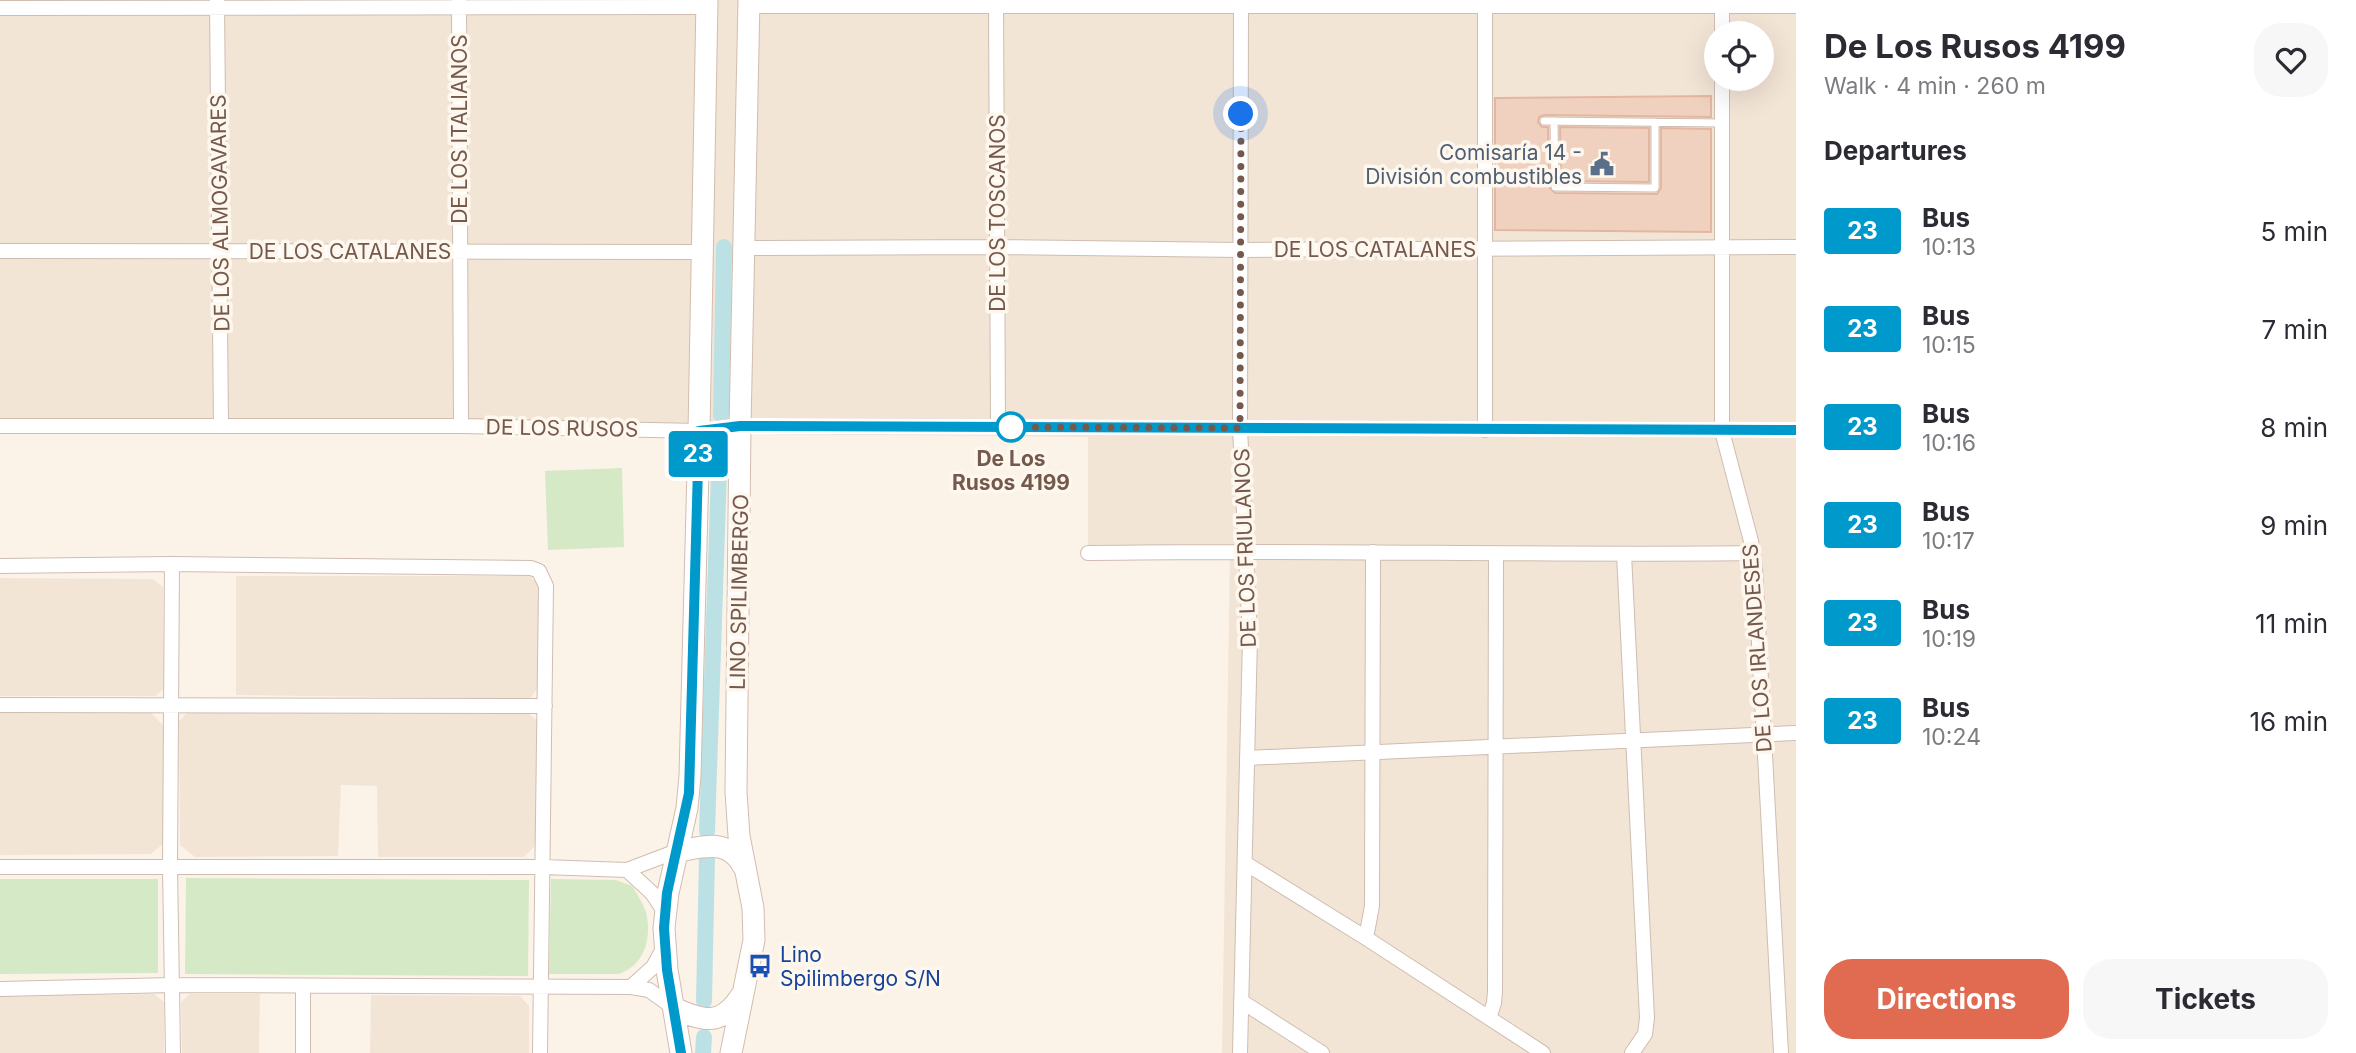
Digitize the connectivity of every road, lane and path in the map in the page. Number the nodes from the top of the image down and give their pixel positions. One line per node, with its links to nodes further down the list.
1 (749, 3): 2 (street); 20 (main road, LINO SPILIMBERGO)
2 (996, 3): 3 (street); 17 (street, DE LOS TOSCANOS)
3 (1241, 3): 4 (street); 22 (street, DE LOS FRIULANOS)
4 (1485, 3): 5 (street); 21 (street)
5 (1723, 3): 9 (street); 11 (street)
6 (217, 4): 7 (street); 10 (street); 24 (street, DE LOS ALMOGAVARES)
7 (458, 4): 8 (street); 25 (street, DE LOS ITALIANOS)
8 (707, 4): 26 (main road, LINO SPILIMBERGO)
9 (1796, 6)
10 (0, 8)
11 (1723, 21)
12 (1723, 91): 16 (street, DE LOS IRLANDESES)
13 (1544, 121): 14 (lane)
14 (1554, 121): 15 (lane); 15 (lane)
15 (1655, 122): 16 (lane)
16 (1723, 123): 18 (street, DE LOS IRLANDESES)
17 (997, 247): 20 (street, DE LOS CATALANES); 22 (street, DE LOS CATALANES); 31 (street, DE LOS TOSCANOS)
18 (1723, 247): 19 (street, DE LOS CATALANES); 21 (street, DE LOS CATALANES); 36 (street, DE LOS IRLANDESES)
19 (1796, 247)
20 (744, 248): 30 (main road, LINO SPILIMBERGO)
21 (1483, 248): 22 (street, DE LOS CATALANES); 33 (street)
22 (1240, 250): 32 (street, DE LOS FRIULANOS)
23 (0, 251): 24 (street, DE LOS CATALANES)
24 (221, 251): 25 (street, DE LOS CATALANES); 28 (street, DE LOS ALMOGAVARES)
25 (460, 251): 26 (street, DE LOS CATALANES); 29 (street, DE LOS ITALIANOS)
26 (701, 252): 35 (main road, LINO SPILIMBERGO)
27 (0, 426): 28 (street, DE LOS RUSOS)
28 (221, 426): 29 (street, DE LOS RUSOS)
29 (461, 426): 35 (street, DE LOS RUSOS)
30 (740, 426): 31 (street, DE LOS RUSOS); 35 (street, DE LOS RUSOS); 60 (main road, LINO SPILIMBERGO)
31 (998, 427): 32 (street, DE LOS RUSOS)
32 (1240, 428): 33 (street, DE LOS RUSOS); 37 (street, DE LOS FRIULANOS)
33 (1485, 430): 36 (street, DE LOS RUSOS)
34 (1796, 430): 36 (street, DE LOS RUSOS)
35 (699, 431): 54 (main road, LINO SPILIMBERGO)
36 (1722, 431): 40 (street, DE LOS IRLANDESES)
37 (1246, 550): 38 (street); 39 (street); 53 (street, DE LOS FRIULANOS)
38 (1373, 551): 41 (street); 52 (street)
39 (1087, 553)
40 (1753, 553): 42 (street); 49 (street, DE LOS IRLANDESES)
41 (1496, 554): 42 (street); 51 (street)
42 (1624, 554): 50 (street)
43 (172, 564): 44 (street); 46 (street); 47 (street)
44 (0, 566)
45 (0, 705): 46 (street)
46 (171, 706): 47 (street); 57 (street)
47 (545, 706): 58 (street)
48 (1796, 733): 49 (street)
49 (1765, 734): 50 (street); 82 (street, DE LOS IRLANDESES)
50 (1632, 740): 51 (street); 81 (street)
51 (1496, 747): 52 (street); 72 (street)
52 (1372, 752): 53 (street); 62 (street)
53 (1247, 758): 55 (street, DE LOS FRIULANOS)
54 (677, 851): 59 (street); 60 (main road); 61 (main road, LINO SPILIMBERGO)
55 (1245, 863): 62 (street); 70 (street, DE LOS FRIULANOS)
56 (0, 867): 57 (street)
57 (170, 867): 58 (street); 64 (street)
58 (543, 867): 59 (street); 67 (street)
59 (627, 870): 61 (street)
60 (746, 871): 69 (main road, LINO SPILIMBERGO)
61 (664, 911): 63 (main road, LINO SPILIMBERGO)
62 (1366, 938): 72 (street)
63 (664, 947): 66 (street); 71 (main road, LINO SPILIMBERGO)
64 (173, 985): 65 (street); 68 (street); 73 (street)
65 (303, 986): 67 (street); 74 (street)
66 (631, 987): 67 (street); 71 (street)
67 (541, 988): 75 (street)
68 (0, 989)
69 (742, 995): 71 (main road); 77 (main road, LINO SPILIMBERGO)
70 (1241, 1001): 78 (street, DE LOS FRIULANOS); 79 (street)
71 (674, 1008): 76 (main road, LINO SPILIMBERGO)
72 (1489, 1018): 80 (street)
73 (173, 1053)
74 (303, 1053)
75 (540, 1053)
76 (681, 1053)
77 (731, 1053)
78 (1240, 1053)
79 (1321, 1053)
80 (1543, 1053)
81 (1632, 1053)
82 (1782, 1053)

